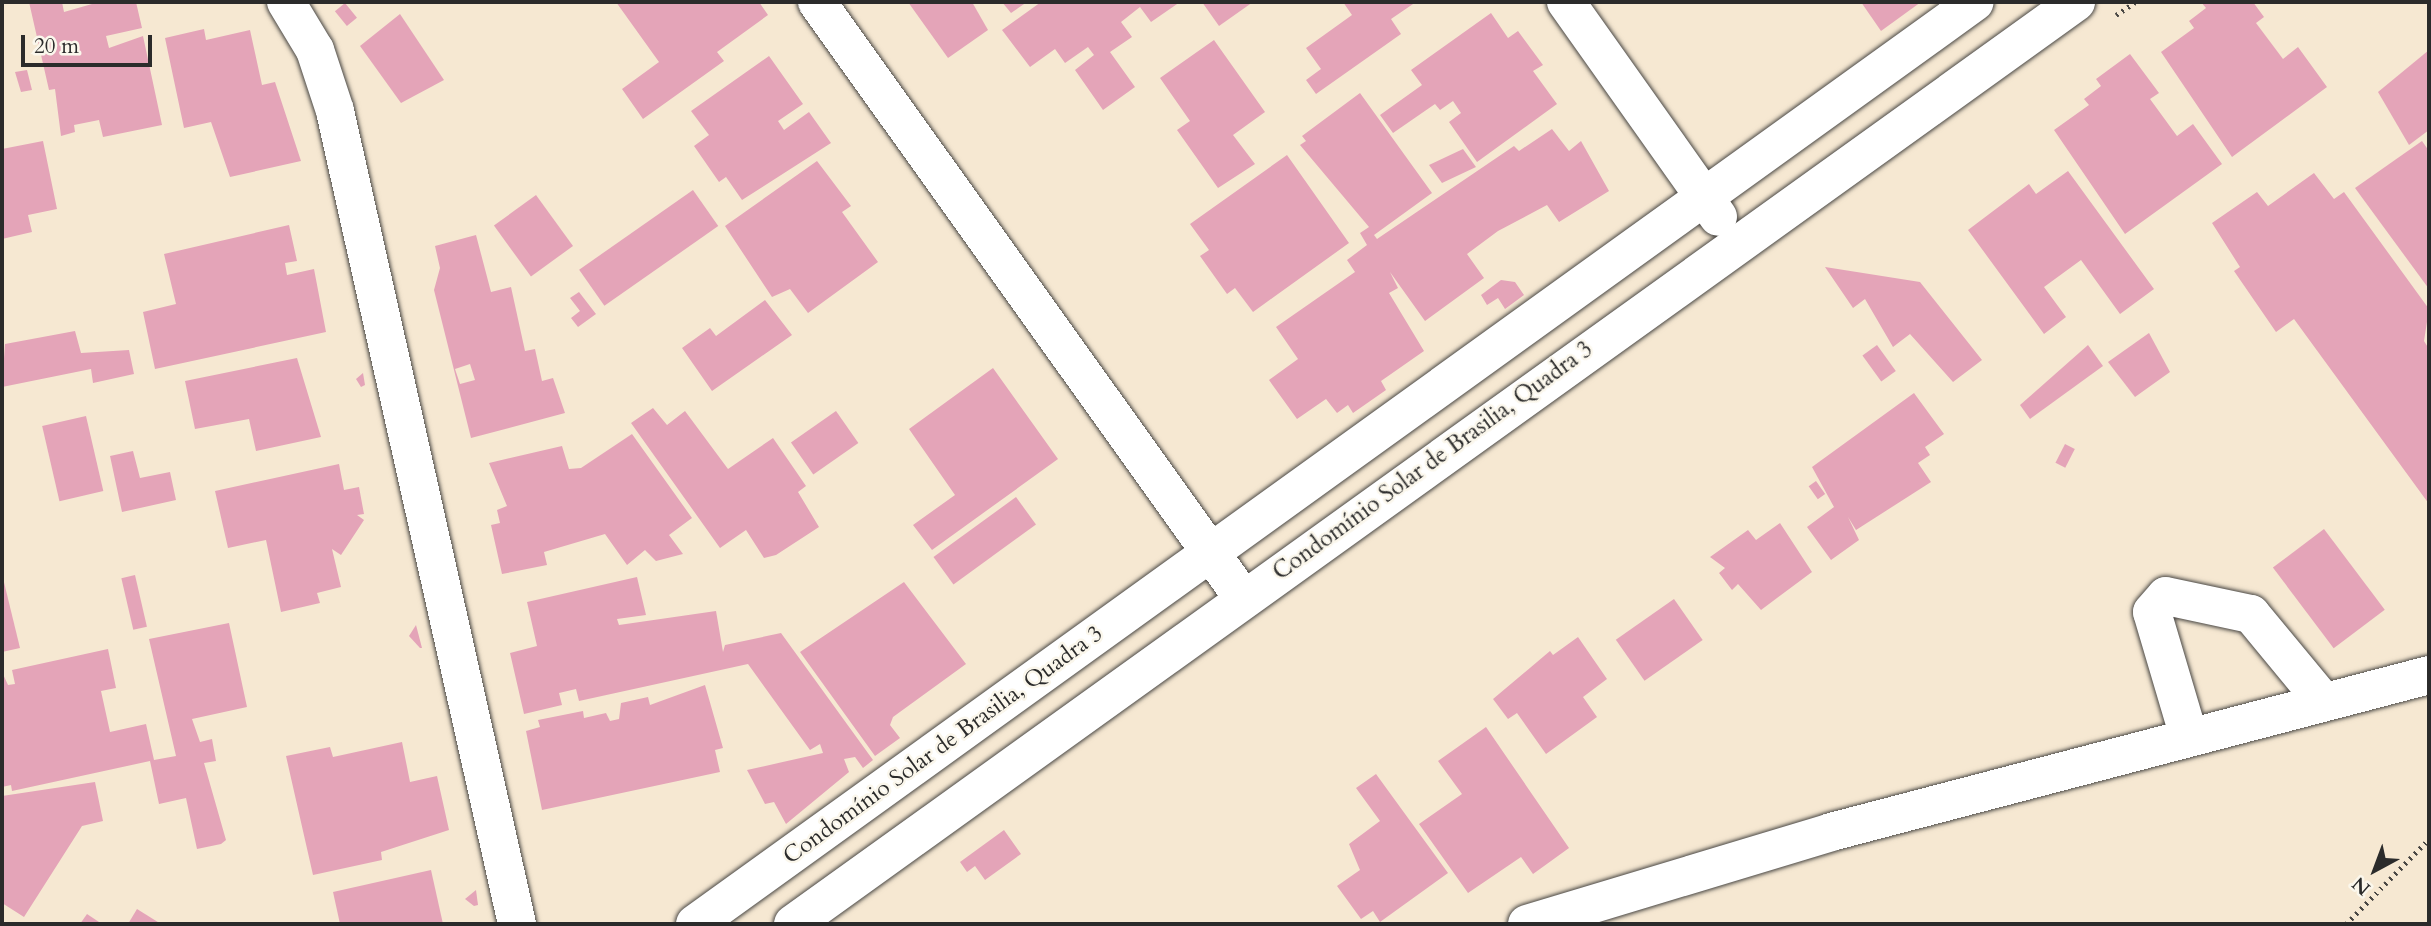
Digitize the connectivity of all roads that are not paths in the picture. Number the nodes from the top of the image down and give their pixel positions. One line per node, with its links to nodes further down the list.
1 (286, 2): 14 (street)
2 (817, 2): 8 (street)
3 (1566, 2): 6 (street)
4 (1975, 2): 6 (street, Condomínio Solar de Brasilia, Quadra 3)
5 (2076, 2): 7 (street, Condomínio Solar de Brasilia, Quadra 3)
6 (1704, 197): 7 (street); 8 (street, Condomínio Solar de Brasilia, Quadra 3)
7 (1737, 243): 9 (street, Condomínio Solar de Brasilia, Quadra 3)
8 (1210, 552): 9 (street); 15 (street, Condomínio Solar de Brasilia, Quadra 3)
9 (1242, 598): 16 (street, Condomínio Solar de Brasilia, Quadra 3)
10 (2429, 675): 11 (street)
11 (2323, 701): 12 (street); 12 (street)
12 (2189, 737): 13 (street)
13 (1618, 897): 17 (street); 18 (street)
14 (517, 924)
15 (695, 924)
16 (793, 924)
17 (1527, 924)
18 (1563, 924)

